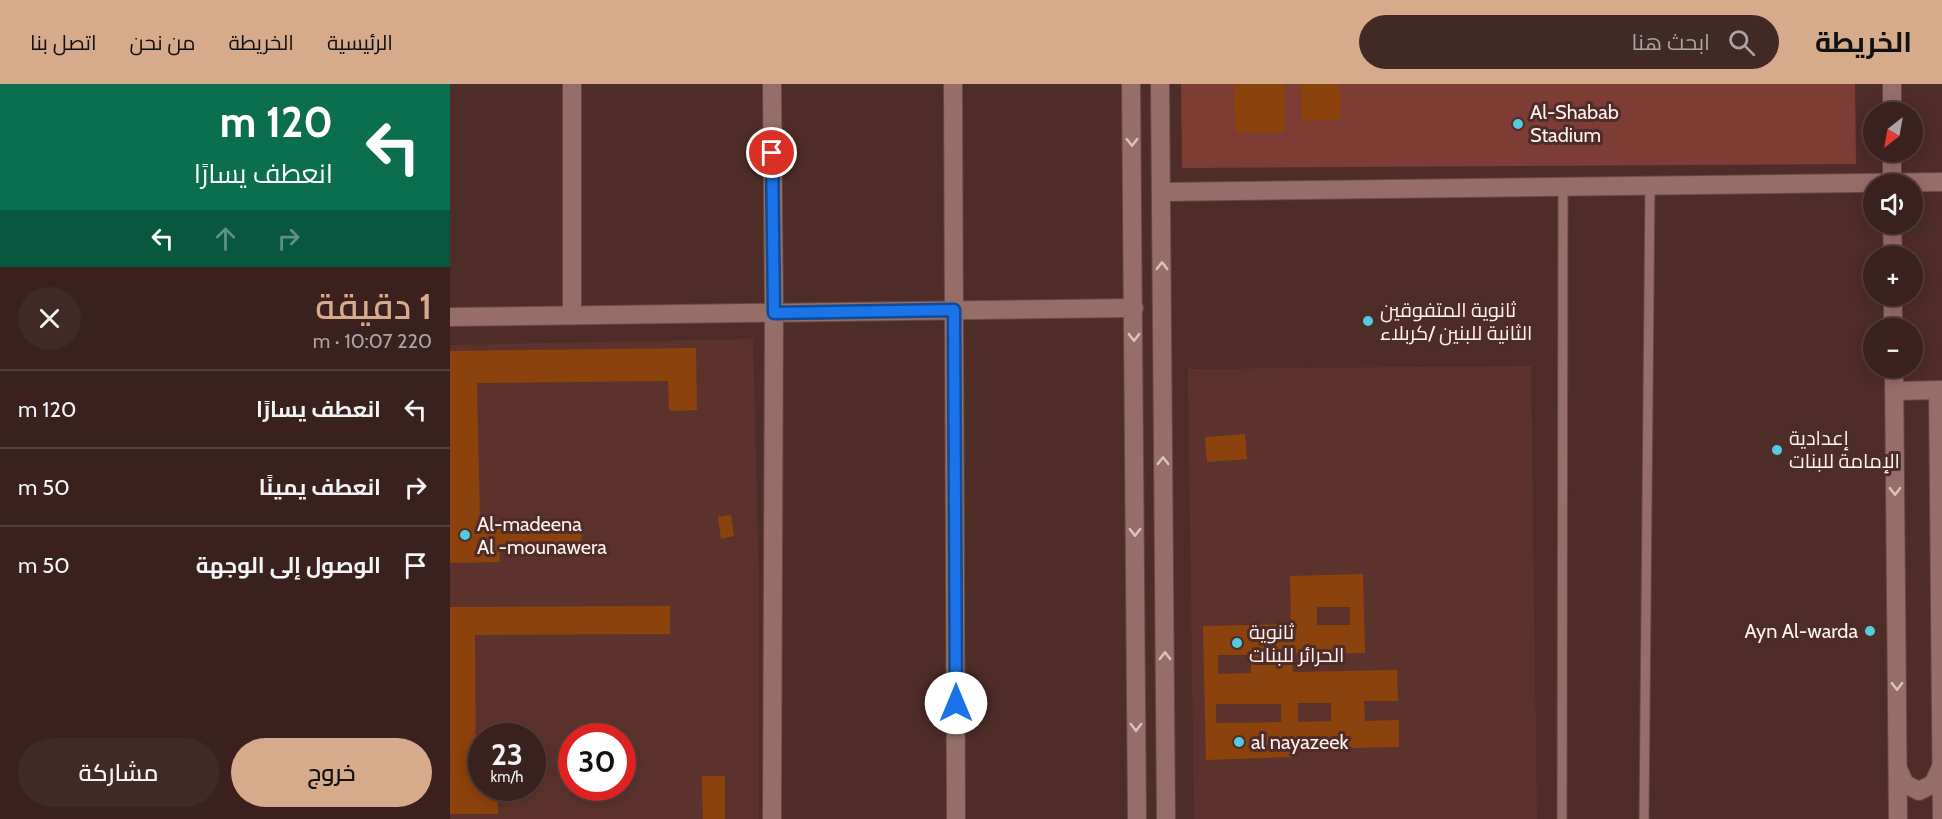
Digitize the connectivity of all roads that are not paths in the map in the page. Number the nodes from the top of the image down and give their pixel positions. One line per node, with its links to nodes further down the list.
1 (572, 84): 17 (street)
2 (772, 84): 16 (street)
3 (952, 84): 15 (street)
4 (1131, 84): 14 (street, one-way to 14)
5 (1160, 84): 13 (street)
6 (1892, 84): 7 (street)
7 (1892, 102)
8 (1923, 182): 9 (street)
9 (1942, 182)
10 (1863, 183): 11 (street)
11 (1650, 185): 12 (street); 31 (lane)
12 (1563, 186): 13 (street); 30 (lane)
13 (1162, 192): 29 (street, one-way to 13)
14 (1134, 308): 15 (street); 28 (street, one-way to 28)
15 (954, 310): 16 (street); 27 (street)
16 (774, 313): 17 (street); 26 (street)
17 (572, 315): 18 (street)
18 (450, 317)
19 (1894, 378): 20 (street)
20 (1894, 390): 21 (street); 24 (street, one-way to 24)
21 (1940, 390): 22 (street)
22 (1941, 600): 23 (street)
23 (1941, 767): 24 (street); 25 (street)
24 (1898, 769): 32 (street)
25 (1942, 801): 33 (street)
26 (772, 819)
27 (956, 819)
28 (1137, 819)
29 (1166, 819)
30 (1562, 819)
31 (1644, 819)
32 (1898, 819)
33 (1942, 819)

